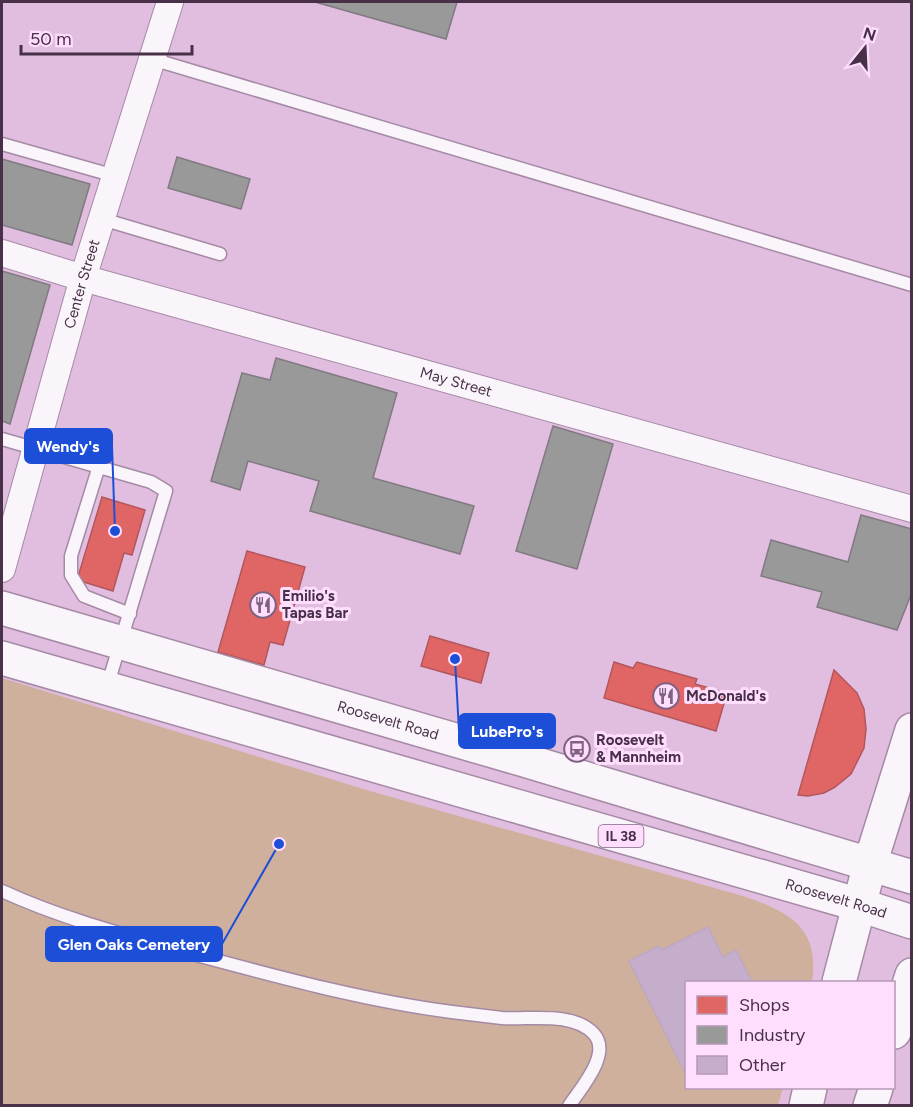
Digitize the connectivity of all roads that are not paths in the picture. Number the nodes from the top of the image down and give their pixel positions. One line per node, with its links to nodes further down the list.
1 (170, 2): 2 (street, Center Street)
2 (152, 59): 4 (street, Center Street); 9 (lane)
3 (2, 144): 4 (lane)
4 (115, 176): 5 (street, Center Street)
5 (102, 219): 7 (lane); 8 (street, Center Street)
6 (2, 253): 8 (street, May Street)
7 (220, 254)
8 (83, 278): 11 (street, Center Street); 13 (street, May Street)
9 (912, 285)
10 (2, 439): 11 (lane)
11 (37, 448): 12 (lane); 14 (street, Center Street)
12 (99, 466): 16 (lane); 16 (lane)
13 (912, 509)
14 (2, 569)
15 (2, 608): 16 (main road, Roosevelt Road)
16 (125, 629): 18 (lane); 20 (main road, Roosevelt Road)
17 (2, 657): 18 (main road, Roosevelt Road / IL 38)
18 (107, 688): 23 (main road, Roosevelt Road / IL 38)
19 (912, 730): 20 (main road)
20 (870, 864): 21 (main road, Roosevelt Road); 23 (main road)
21 (912, 877)
22 (2, 891): 30 (lane)
23 (860, 905): 24 (main road, Roosevelt Road / IL 38); 26 (main road)
24 (912, 922)
25 (912, 975): 27 (main road)
26 (839, 981)
27 (895, 1029)
28 (810, 1089): 31 (main road)
29 (876, 1089): 32 (main road)
30 (568, 1106)
31 (806, 1106)
32 (870, 1106)

